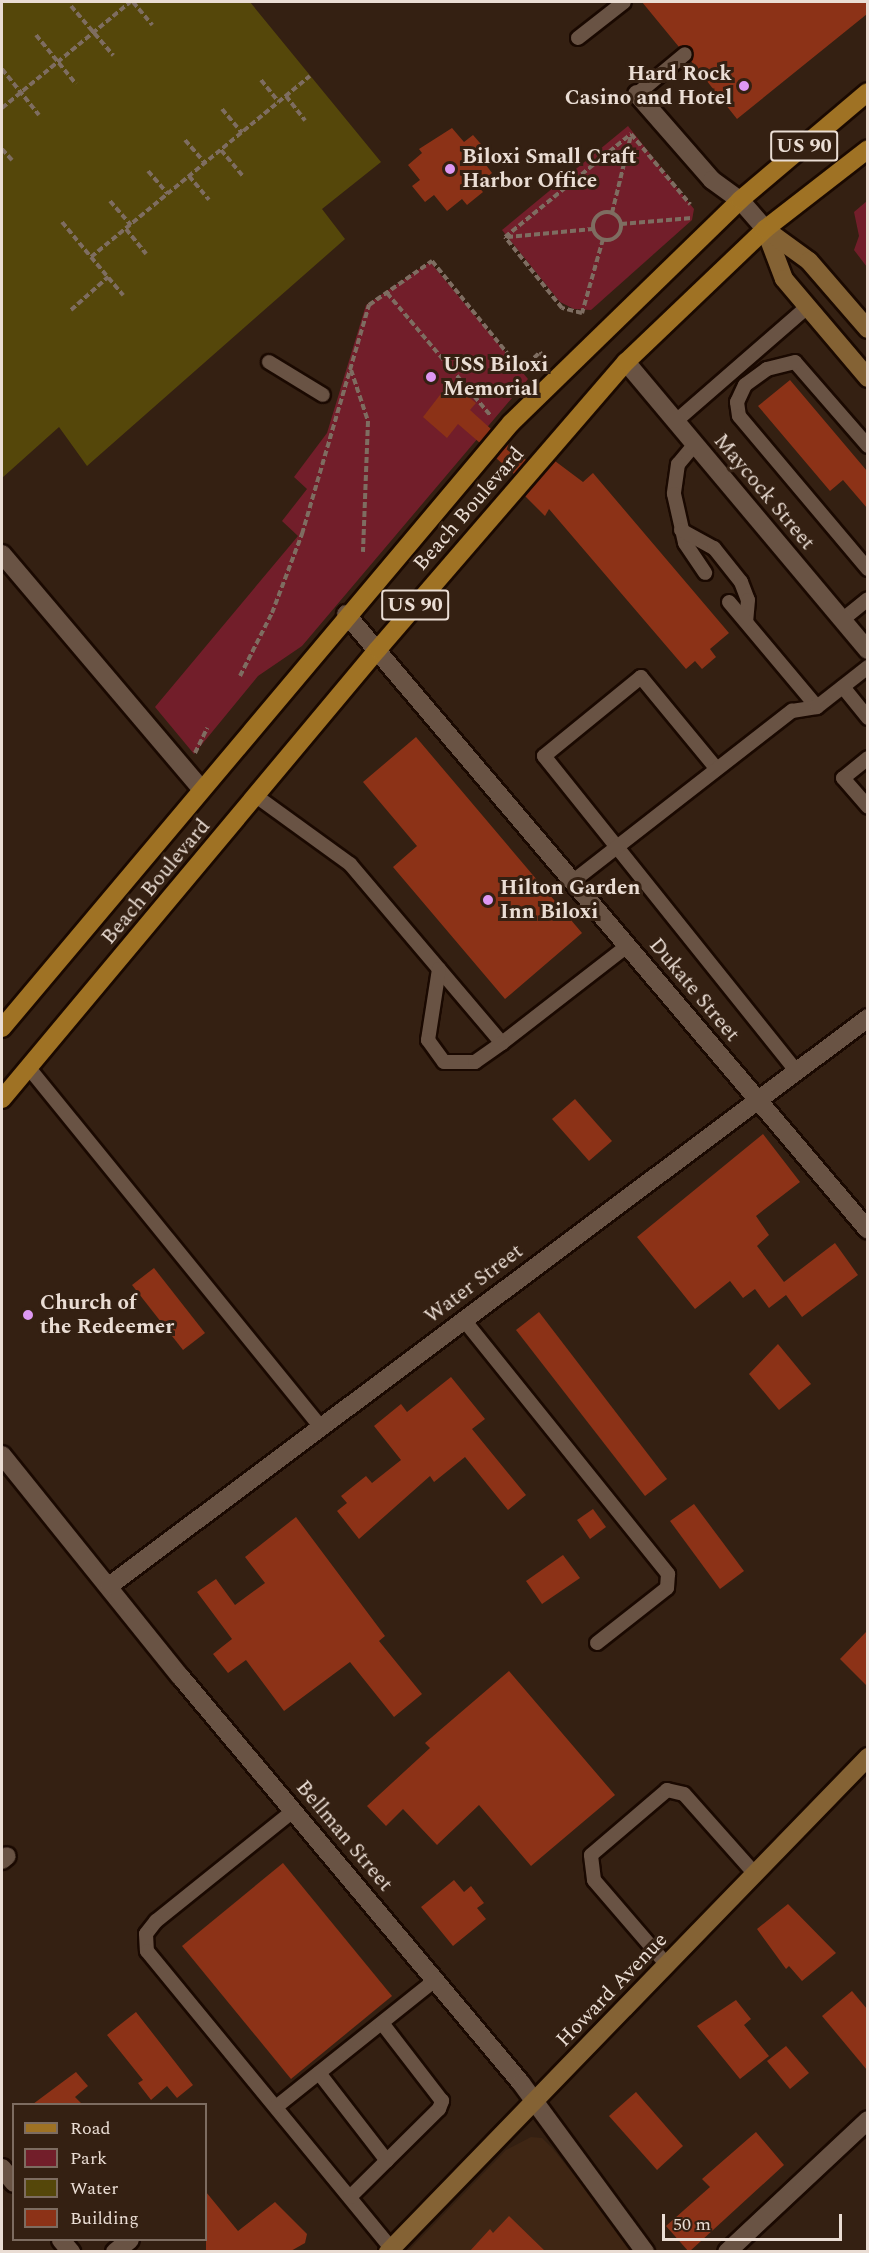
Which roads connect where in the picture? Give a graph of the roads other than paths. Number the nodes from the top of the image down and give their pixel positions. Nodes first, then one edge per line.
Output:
1 (624, 2) edge
2 (578, 38) dead end
3 (685, 54) dead end
4 (867, 92) edge
5 (637, 94) joint
6 (867, 149) edge
7 (740, 200) junction
8 (765, 229) junction
9 (807, 307) junction
10 (867, 328) edge
11 (269, 362) dead end
12 (626, 362) junction
13 (867, 378) edge
14 (721, 383) junction
15 (323, 395) dead end
16 (737, 402) junction
17 (676, 421) junction
18 (695, 444) junction
19 (867, 446) edge
20 (681, 530) junction
21 (2, 554) edge
22 (867, 568) edge
23 (705, 573) dead end
24 (867, 599) edge
25 (729, 602) dead end
26 (346, 614) junction
27 (842, 620) junction
28 (746, 621) junction
29 (378, 649) junction
30 (867, 650) edge
31 (867, 667) edge
32 (843, 687) junction
33 (817, 707) junction
34 (867, 718) edge
35 (867, 758) edge
36 (716, 768) junction
37 (201, 789) junction
38 (256, 796) junction
39 (867, 807) edge
40 (617, 843) junction
41 (572, 882) junction
42 (627, 946) junction
43 (439, 969) junction
44 (867, 1018) edge
45 (2, 1028) edge
46 (502, 1043) junction
47 (29, 1068) junction
48 (796, 1070) junction
49 (2, 1099) edge
50 (757, 1099) junction
51 (867, 1230) edge
52 (464, 1320) junction
53 (321, 1427) junction
54 (2, 1455) edge
55 (110, 1586) junction
56 (597, 1643) dead end
57 (867, 1757) edge
58 (293, 1811) junction
59 (755, 1874) junction
60 (667, 1965) junction
61 (435, 1980) junction
62 (382, 2023) junction
63 (319, 2073) junction
64 (536, 2102) junction
65 (276, 2107) junction
66 (867, 2120) edge
67 (387, 2161) junction
68 (2, 2168) edge
69 (12, 2180) edge
70 (350, 2197) junction
71 (129, 2241) edge
72 (389, 2250) edge
73 (115, 2252) edge
74 (645, 2252) edge
75 (727, 2252) edge

1 - 2 lane
3 - 5 lane
4 - 7 main road, Beach Boulevard / US 90
5 - 7 street
6 - 8 main road, Beach Boulevard / US 90
7 - 8 street
7 - 26 main road, Beach Boulevard / US 90
8 - 9 main road
8 - 10 main road
8 - 12 main road, Beach Boulevard / US 90
9 - 13 main road
9 - 14 lane
11 - 15 lane
12 - 17 street, Maycock Street
12 - 29 main road, Beach Boulevard / US 90
14 - 16 lane
14 - 17 lane
16 - 19 lane
16 - 22 lane
17 - 18 street, Maycock Street
18 - 20 lane
18 - 27 street, Maycock Street
20 - 23 lane
20 - 28 lane
21 - 37 street
24 - 27 lane
25 - 28 lane
26 - 29 street, Dukate Street
26 - 37 main road, Beach Boulevard / US 90
27 - 30 street, Maycock Street
28 - 33 lane
29 - 38 main road, Beach Boulevard / US 90
29 - 41 street, Dukate Street
31 - 32 lane
32 - 33 lane
32 - 34 lane
33 - 36 lane
35 - 39 lane
36 - 40 lane
36 - 40 lane
37 - 45 main road, Beach Boulevard / US 90
38 - 43 lane
38 - 47 main road, Beach Boulevard / US 90
40 - 41 lane
40 - 48 lane
41 - 42 street, Dukate Street
42 - 46 lane
42 - 50 street, Dukate Street
43 - 46 lane
43 - 46 lane
44 - 48 street, Water Street
47 - 49 main road, Beach Boulevard / US 90
47 - 53 lane
48 - 50 street, Water Street
50 - 51 street, Dukate Street
50 - 52 street, Water Street
52 - 53 street, Water Street
52 - 56 lane
53 - 55 street, Water Street
54 - 55 street, Bellman Street
55 - 58 street, Bellman Street
57 - 59 main road, Howard Avenue
58 - 61 street, Bellman Street
58 - 65 lane
59 - 60 main road, Howard Avenue
59 - 60 lane
60 - 64 main road, Howard Avenue
61 - 62 lane
61 - 64 street, Bellman Street
62 - 63 lane
62 - 67 lane
63 - 65 lane
63 - 67 lane
64 - 72 main road, Howard Avenue
64 - 74 street, Bellman Street
65 - 70 lane
66 - 75 street
67 - 70 lane
68 - 69 street
70 - 72 lane
71 - 73 street

